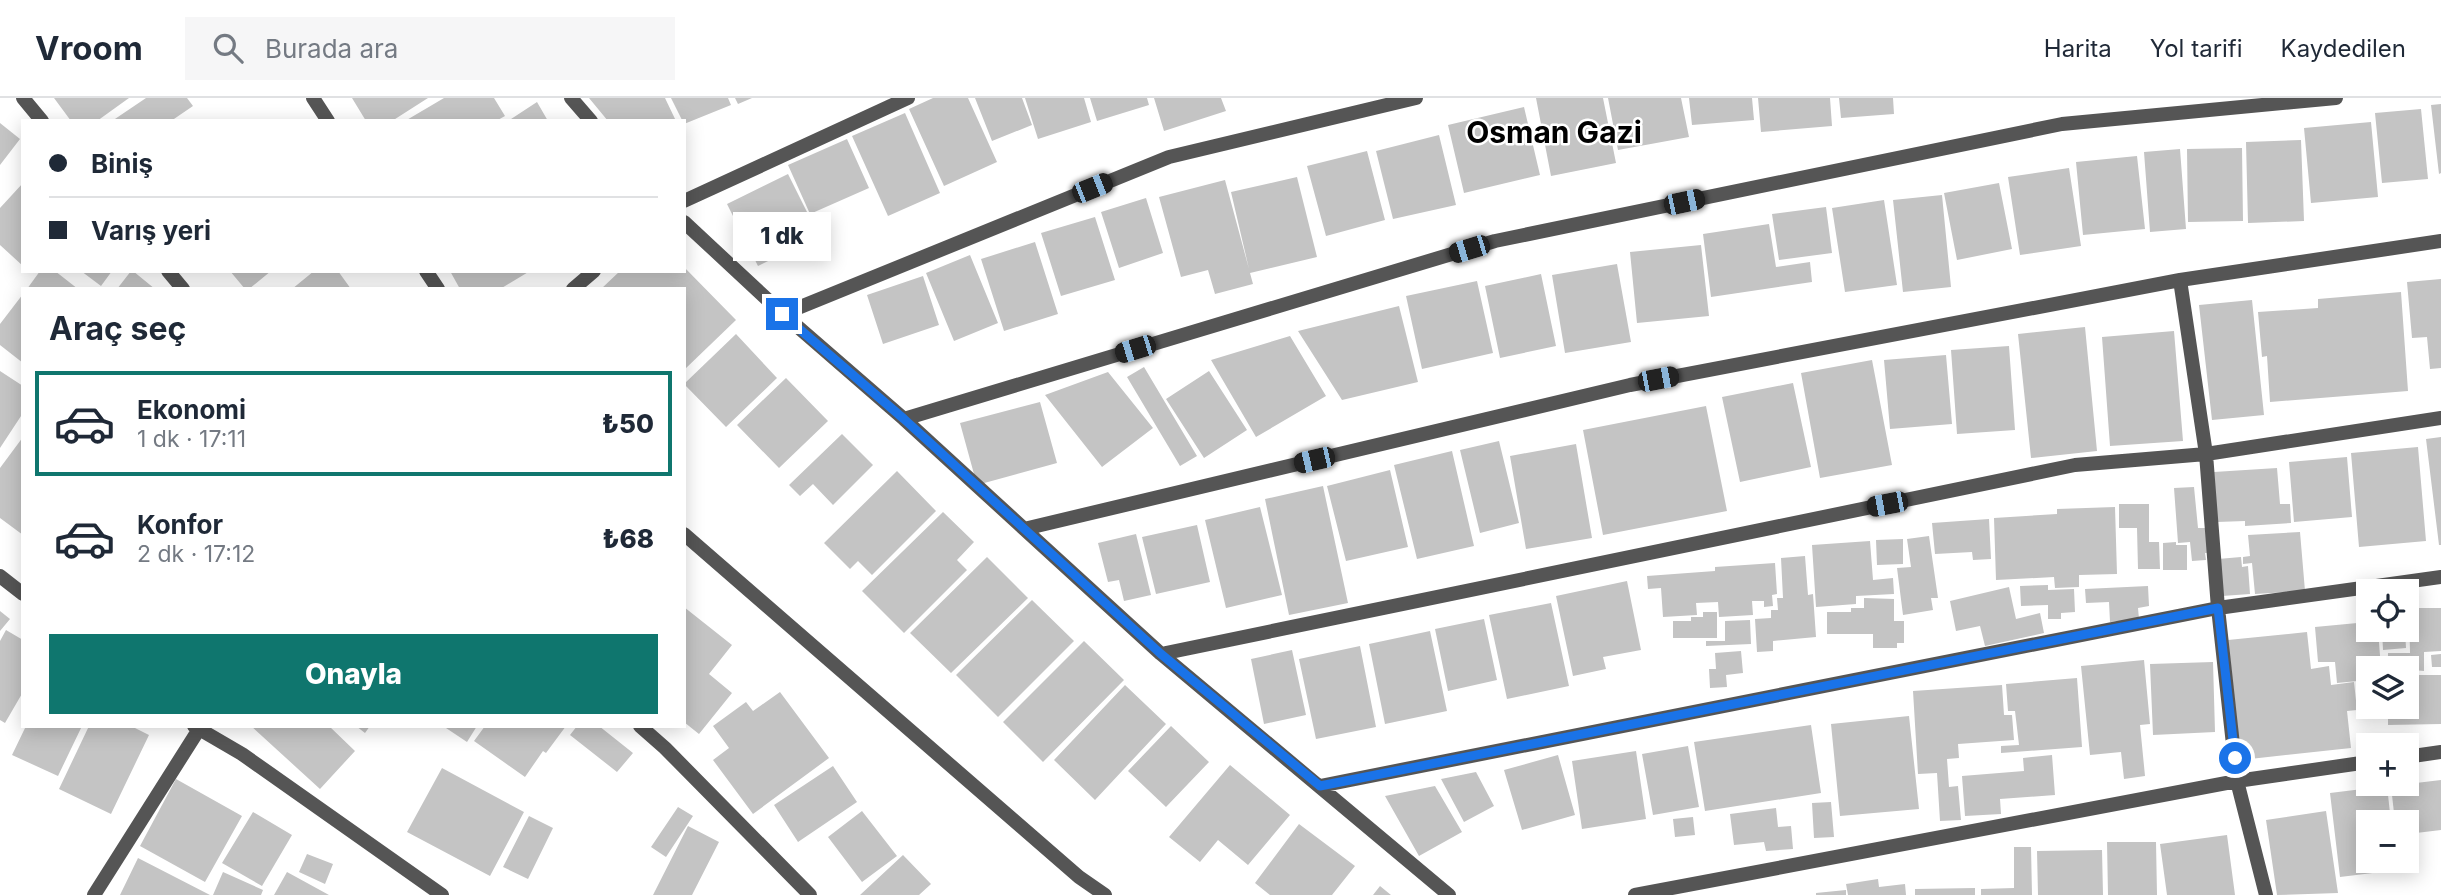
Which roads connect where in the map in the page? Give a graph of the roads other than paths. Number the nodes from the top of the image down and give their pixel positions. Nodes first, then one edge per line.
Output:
1 (23, 98) edge
2 (313, 98) edge
3 (571, 98) edge
4 (908, 98) edge
5 (1416, 98) edge
6 (2336, 98) edge
7 (40, 119) edge
8 (327, 119) edge
9 (589, 119) edge
10 (686, 200) edge
11 (686, 224) edge
12 (2441, 241) edge
13 (170, 273) edge
14 (592, 273) edge
15 (2180, 280) junction
16 (181, 287) edge
17 (575, 287) edge
18 (782, 314) junction
19 (2441, 418) edge
20 (904, 419) junction
21 (2206, 454) junction
22 (1024, 529) junction
23 (686, 536) edge
24 (0, 576) edge
25 (2441, 577) edge
26 (21, 592) edge
27 (2218, 608) junction
28 (1161, 654) junction
29 (197, 728) edge
30 (200, 728) edge
31 (642, 728) edge
32 (2441, 752) edge
33 (2419, 755) edge
34 (2356, 764) edge
35 (2237, 781) junction
36 (1320, 786) junction
37 (94, 895) edge
38 (442, 895) edge
39 (810, 895) edge
40 (1105, 895) edge
41 (1449, 895) edge
42 (1634, 895) edge
43 (2266, 895) edge

1 - 7 street
2 - 8 street
3 - 9 street
4 - 10 street
5 - 18 street
6 - 20 street
11 - 18 street
12 - 15 street
13 - 16 street
14 - 17 street
15 - 21 street
15 - 22 street
18 - 20 street
19 - 21 street
20 - 22 street
21 - 27 street
21 - 28 street
22 - 28 street
23 - 40 street
24 - 26 street
25 - 27 street
27 - 35 street
27 - 36 street
28 - 36 street
29 - 37 street
30 - 38 street
31 - 39 street
32 - 33 street
34 - 35 street
35 - 42 street
35 - 43 street
36 - 41 street

